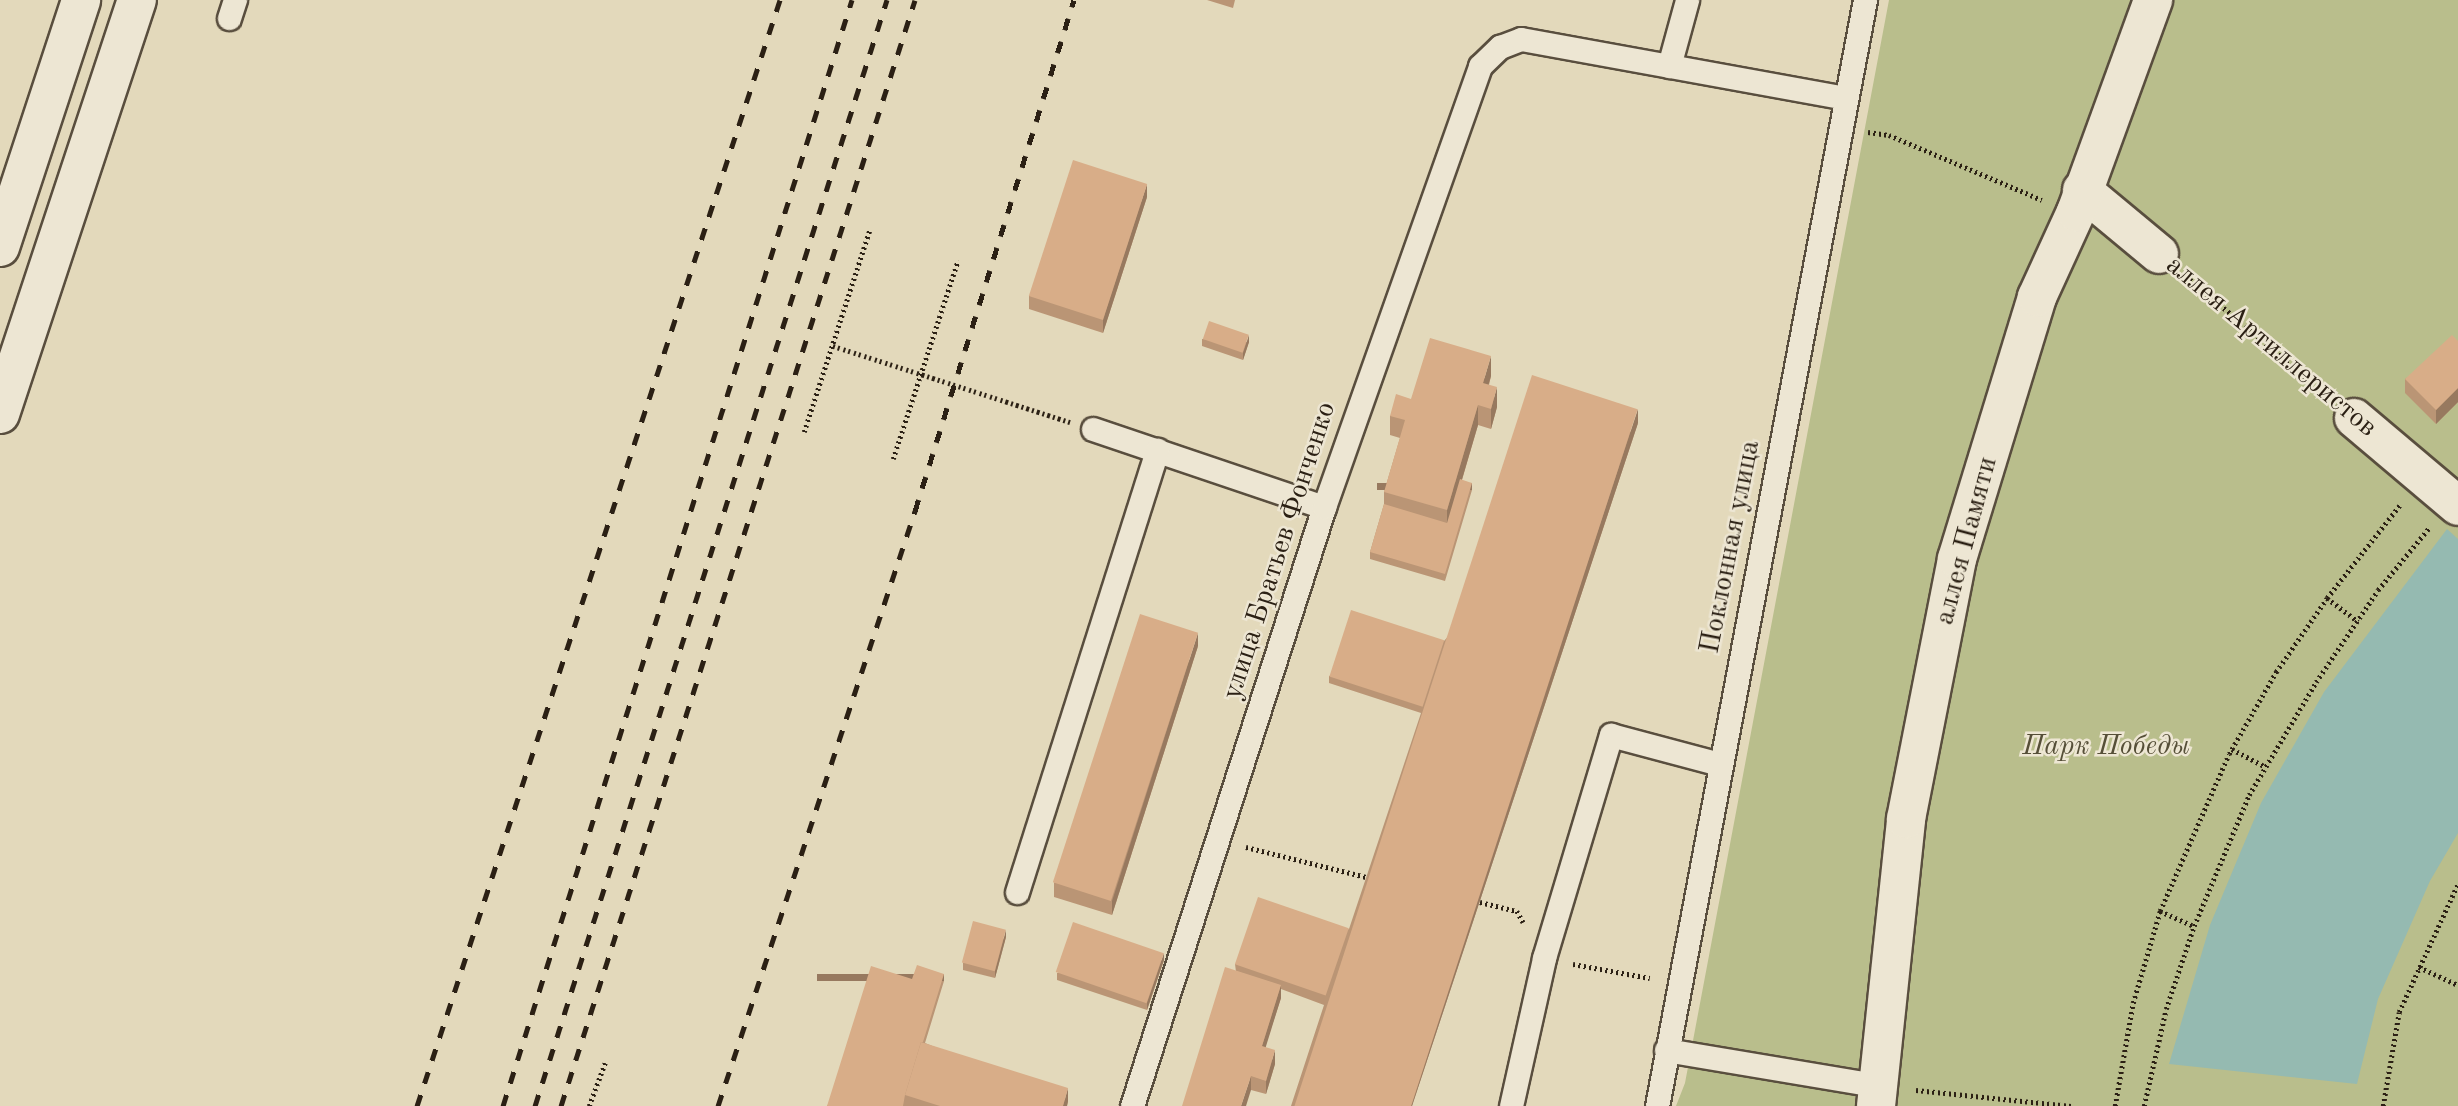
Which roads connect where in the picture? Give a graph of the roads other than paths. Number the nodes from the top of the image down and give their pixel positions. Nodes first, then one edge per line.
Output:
1 (81, 0) edge
2 (137, 0) edge
3 (1687, 0) edge
4 (1865, 0) edge
5 (2153, 0) edge
6 (1669, 66) junction
7 (1846, 97) junction
8 (2079, 201) junction
9 (0, 247) edge
10 (2160, 254) road end
11 (0, 414) edge
12 (2354, 418) road end
13 (1093, 429) dead end
14 (1157, 450) junction
15 (2445, 495) edge
16 (1324, 507) junction
17 (1720, 764) junction
18 (1017, 892) dead end
19 (1666, 1050) junction
20 (1876, 1096) edge
21 (1132, 1106) edge
22 (1511, 1106) edge
23 (1657, 1106) edge

1 - 9 street
2 - 11 street
3 - 6 lane
4 - 7 lane, Поклонная улица
5 - 8 street, аллея Памяти
6 - 7 lane
6 - 16 lane, улица Братьев Фонченко
7 - 17 lane, Поклонная улица
8 - 10 street, аллея Артиллеристов
8 - 20 street, аллея Памяти
12 - 15 street, аллея Артиллеристов
13 - 14 lane
14 - 16 lane
14 - 18 lane
16 - 21 lane, улица Братьев Фонченко
17 - 19 lane, Поклонная улица
17 - 22 lane
19 - 20 lane
19 - 23 lane, Поклонная улица

